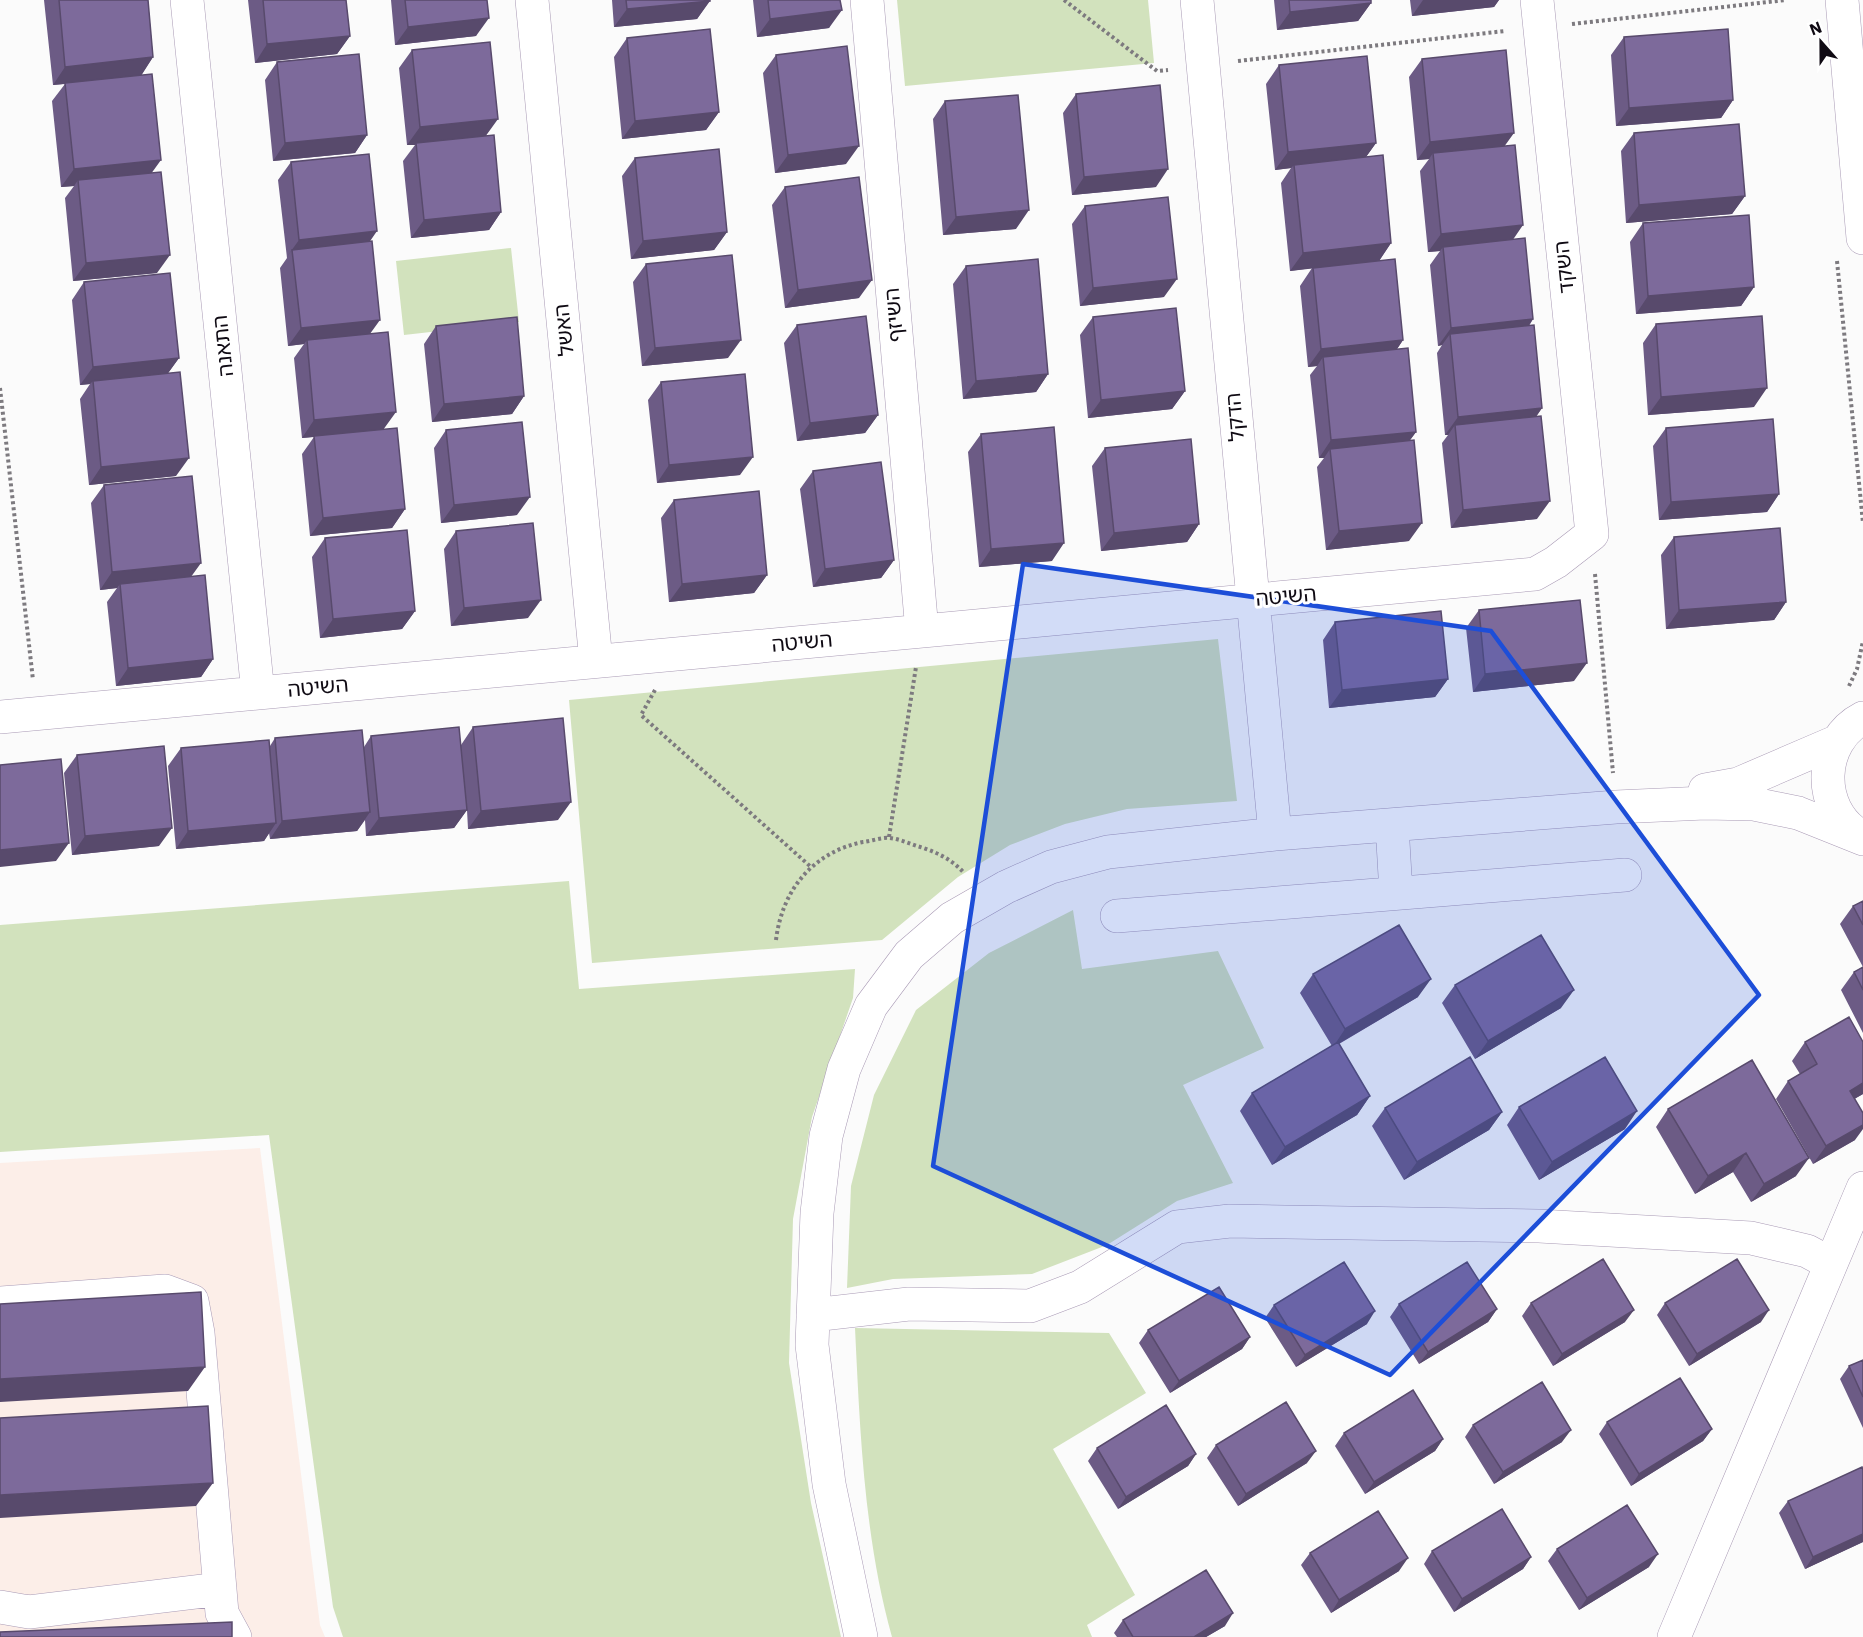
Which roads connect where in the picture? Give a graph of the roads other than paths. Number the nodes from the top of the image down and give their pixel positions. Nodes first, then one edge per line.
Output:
1 (187, 0) edge
2 (532, 0) edge
3 (867, 0) edge
4 (1197, 0) edge
5 (1842, 0) edge
6 (1538, 14) edge
7 (1863, 237) edge
8 (1592, 534) joint
9 (1251, 600) junction
10 (922, 631) junction
11 (596, 661) junction
12 (258, 693) junction
13 (0, 717) edge
14 (1856, 723) edge
15 (1616, 807) junction
16 (1392, 825) junction
17 (1275, 834) junction
18 (1863, 838) edge
19 (1625, 875) dead end
20 (1396, 893) junction
21 (1117, 916) dead end
22 (1863, 1188) edge
23 (1831, 1264) junction
24 (0, 1303) edge
25 (813, 1315) junction
26 (220, 1589) junction
27 (0, 1607) edge
28 (235, 1637) edge
29 (861, 1637) edge
30 (1674, 1637) edge

1 - 12 street, התאנה
2 - 11 street, האשל
3 - 10 street, השיזף
4 - 9 street, הדקל
5 - 7 street
6 - 8 street, השקד
8 - 9 street, השיטה
9 - 10 street, השיטה
9 - 17 street, הדקל
10 - 11 street, השיטה
11 - 12 street, השיטה
12 - 13 street, השיטה
14 - 15 street
14 - 18 street
15 - 16 street
15 - 18 street
16 - 17 street
16 - 20 street
17 - 25 street
19 - 20 street
20 - 21 street
22 - 23 street
23 - 25 street
23 - 30 street
24 - 26 street
25 - 29 street
26 - 27 street
26 - 28 street

